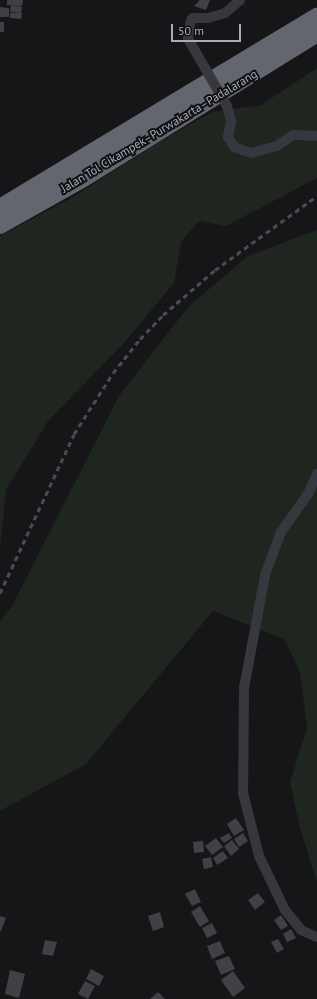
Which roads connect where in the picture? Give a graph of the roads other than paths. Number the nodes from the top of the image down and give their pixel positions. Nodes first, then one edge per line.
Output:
1 (240, 0) edge
2 (317, 17) edge
3 (317, 33) edge
4 (317, 136) edge
5 (0, 208) edge
6 (0, 225) edge
7 (317, 474) edge
8 (317, 936) edge

1 - 4 street, bridge
2 - 5 highway, Jalan Tol Cikampek–Purwakarta–Padalarang
3 - 6 highway, Jalan Tol Cikampek–Purwakarta–Padalarang
7 - 8 street

